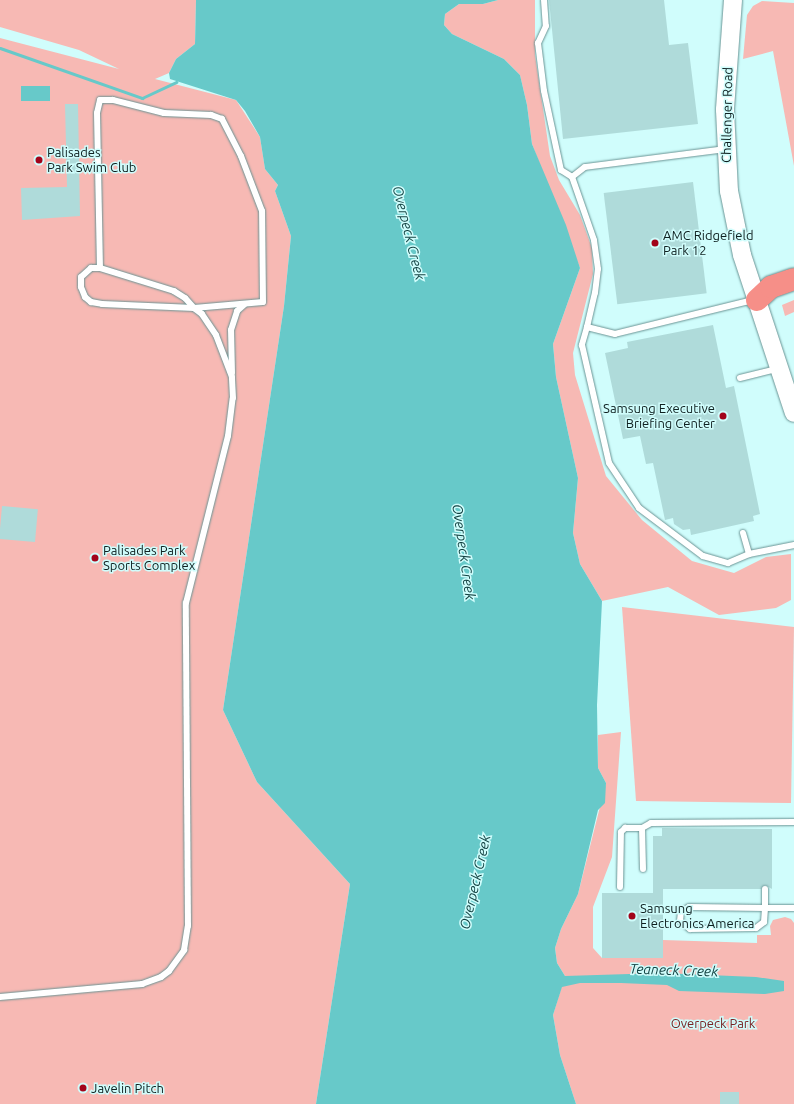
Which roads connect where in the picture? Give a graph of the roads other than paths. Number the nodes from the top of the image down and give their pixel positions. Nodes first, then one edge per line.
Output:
1 (544, 0) edge
2 (733, 0) edge
3 (725, 149) junction
4 (572, 177) junction
5 (100, 268) junction
6 (794, 279) edge
7 (794, 294) edge
8 (757, 300) junction
9 (244, 305) junction
10 (194, 308) junction
11 (587, 327) junction
12 (781, 368) junction
13 (232, 377) junction
14 (740, 378) dead end
15 (794, 413) edge
16 (743, 533) dead end
17 (794, 545) edge
18 (750, 554) junction
19 (794, 822) edge
20 (642, 828) junction
21 (643, 869) dead end
22 (620, 887) dead end
23 (765, 889) dead end
24 (765, 908) junction
25 (794, 908) edge
26 (0, 997) edge

1 - 4 lane
2 - 3 main road, Challenger Road
3 - 4 lane
3 - 8 main road, Challenger Road
4 - 11 lane
5 - 9 lane
5 - 10 lane
5 - 10 lane
6 - 8 highway
7 - 8 highway
8 - 11 lane
8 - 12 main road, Challenger Road
9 - 10 lane
9 - 13 lane
10 - 13 lane
11 - 18 lane
12 - 14 lane
12 - 15 main road, Challenger Road
13 - 26 lane
16 - 18 lane
17 - 18 lane
19 - 20 lane
20 - 21 lane
20 - 22 lane
23 - 24 lane
24 - 24 lane
24 - 25 lane

